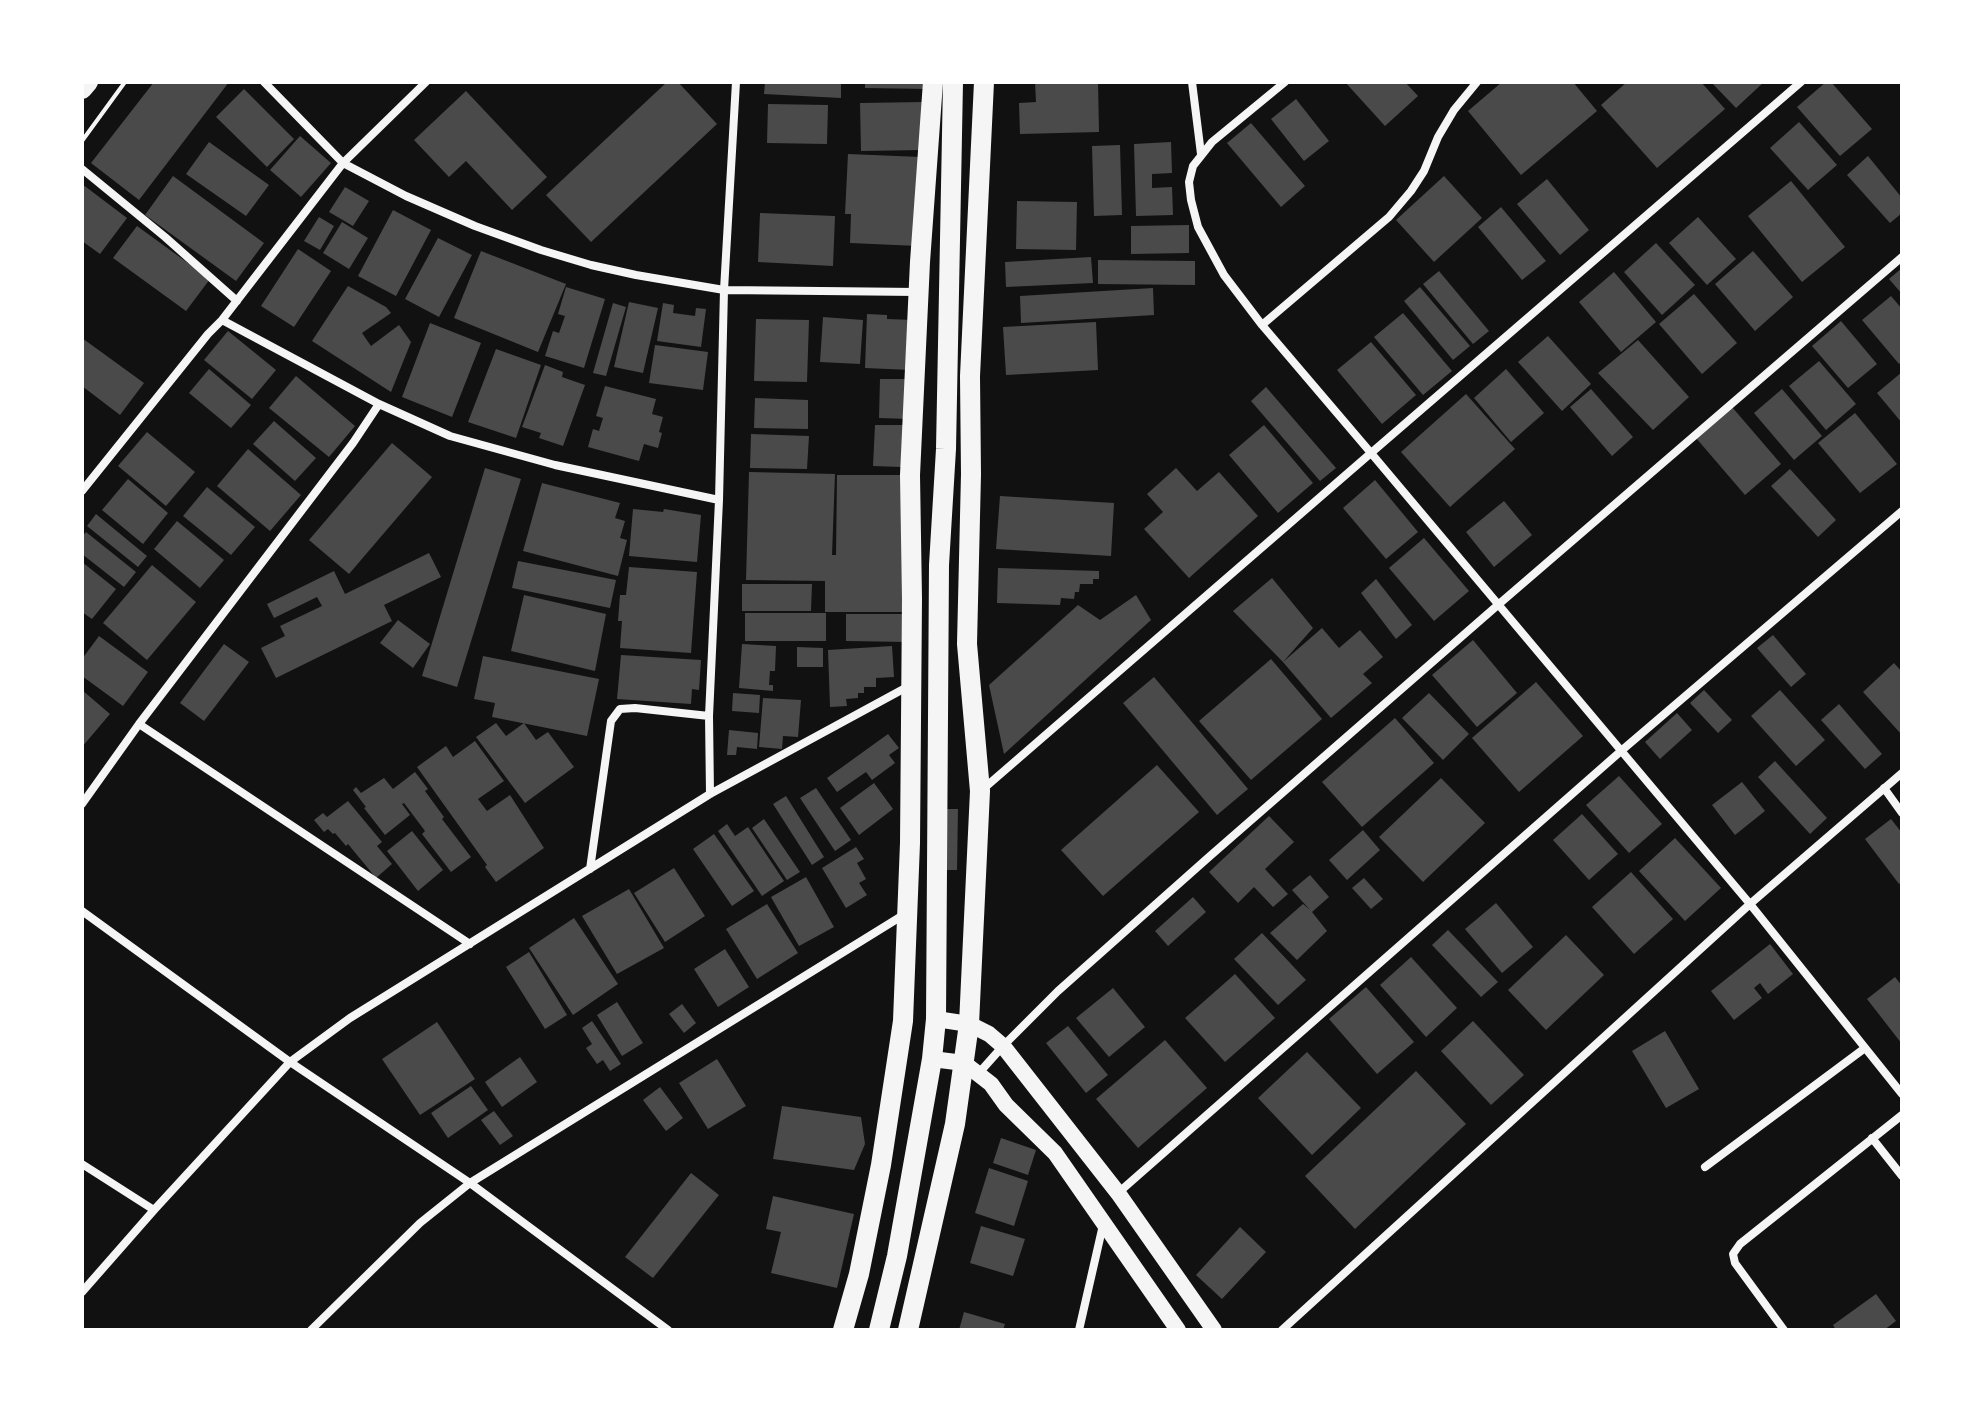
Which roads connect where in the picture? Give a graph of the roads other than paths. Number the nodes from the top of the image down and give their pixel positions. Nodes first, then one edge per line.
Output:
1 (88, 82) edge
2 (264, 82) edge
3 (426, 82) edge
4 (736, 82) edge
5 (933, 82) edge
6 (953, 82) edge
7 (984, 82) edge
8 (1192, 82) edge
9 (1285, 82) edge
10 (1477, 82) edge
11 (1801, 82) edge
12 (82, 89) edge
13 (1201, 154) junction
14 (343, 163) junction
15 (82, 169) edge
16 (1902, 257) edge
17 (724, 290) junction
18 (918, 292) junction
19 (237, 301) junction
20 (222, 320) junction
21 (1262, 325) junction
22 (379, 404) junction
23 (1371, 453) junction
24 (82, 491) edge
25 (719, 500) junction
26 (1902, 511) edge
27 (1499, 604) junction
28 (910, 685) junction
29 (709, 716) junction
30 (139, 724) junction
31 (1621, 751) junction
32 (1902, 773) edge
33 (1884, 788) junction
34 (980, 791) junction
35 (710, 794) junction
36 (82, 804) edge
37 (1902, 813) edge
38 (590, 869) junction
39 (1750, 904) junction
40 (82, 911) edge
41 (906, 914) junction
42 (470, 944) junction
43 (936, 1019) junction
44 (969, 1024) junction
45 (1003, 1046) junction
46 (1865, 1048) junction
47 (932, 1059) junction
48 (290, 1062) junction
49 (971, 1069) junction
50 (1902, 1094) edge
51 (1902, 1115) edge
52 (1872, 1138) junction
53 (82, 1164) edge
54 (1705, 1167) dead end
55 (1902, 1176) edge
56 (470, 1183) junction
57 (1118, 1193) junction
58 (154, 1210) junction
59 (1104, 1222) junction
60 (82, 1292) edge
61 (654, 1326) edge
62 (315, 1329) edge
63 (668, 1330) edge
64 (843, 1330) edge
65 (879, 1330) edge
66 (908, 1330) edge
67 (1079, 1330) edge
68 (1178, 1330) edge
69 (1214, 1330) edge
70 (1282, 1330) edge
71 (1784, 1330) edge

1 - 12 main road
2 - 14 street
3 - 14 street
4 - 17 street
5 - 18 main road
6 - 43 main road
7 - 34 main road
8 - 13 street
9 - 13 street
10 - 21 street
11 - 23 street
13 - 21 street
14 - 17 street
14 - 19 street
15 - 19 street
16 - 27 street
17 - 18 street
17 - 25 street
18 - 28 main road
19 - 20 street
20 - 22 street
20 - 24 street
21 - 23 street
22 - 25 street
22 - 30 street
23 - 27 street
23 - 34 street
25 - 29 street
26 - 31 street
27 - 31 street
27 - 45 street
28 - 35 street
28 - 41 main road
29 - 35 street
29 - 38 street
30 - 36 street
30 - 42 street
31 - 39 street
31 - 57 street
32 - 33 street
33 - 37 street
33 - 39 street
34 - 44 main road
35 - 38 street
38 - 42 street
39 - 46 street
39 - 70 street
40 - 48 street
41 - 56 street
41 - 64 main road
42 - 48 street
43 - 44 main road
43 - 47 main road
44 - 45 main road
44 - 49 main road
45 - 49 street
45 - 57 main road
46 - 50 street
46 - 54 street
47 - 49 main road
47 - 65 main road
48 - 56 street
48 - 58 street
49 - 59 main road
49 - 66 main road
51 - 52 street
52 - 55 street
52 - 71 street
53 - 58 street
56 - 61 street
56 - 62 street
57 - 69 main road
58 - 60 street
59 - 67 street
59 - 68 main road
61 - 63 street

